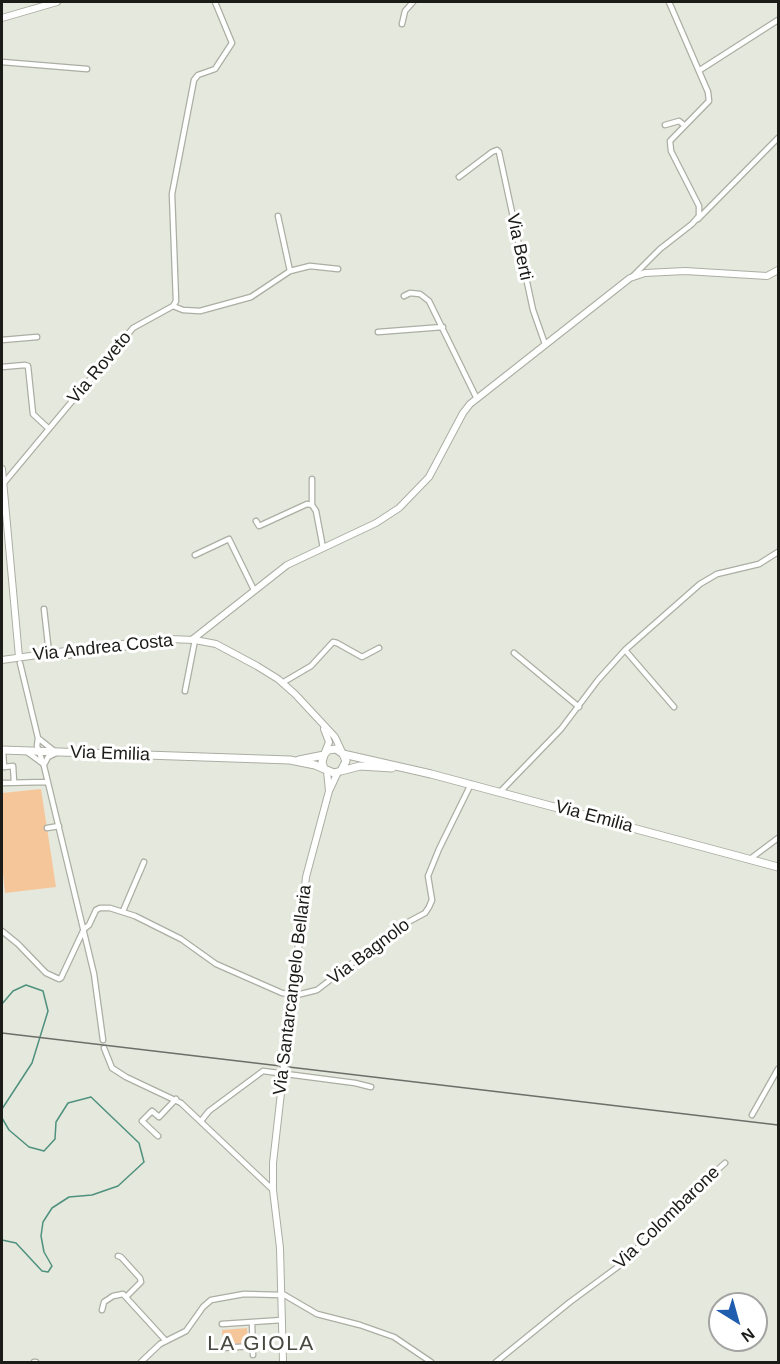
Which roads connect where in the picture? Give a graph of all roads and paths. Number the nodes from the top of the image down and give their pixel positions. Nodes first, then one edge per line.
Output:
1 (57, 2) edge
2 (214, 2) edge
3 (413, 2) edge
4 (669, 2) edge
5 (2, 18) edge
6 (778, 20) edge
7 (402, 24) dead end
8 (2, 62) edge
9 (87, 69) dead end
10 (700, 70) junction
11 (665, 124) dead end
12 (684, 125) junction
13 (778, 138) edge
14 (459, 177) dead end
15 (278, 216) dead end
16 (692, 224) junction
17 (338, 269) dead end
18 (778, 270) edge
19 (290, 272) junction
20 (630, 278) junction
21 (404, 296) dead end
22 (173, 306) junction
23 (443, 327) junction
24 (378, 332) dead end
25 (37, 336) dead end
26 (2, 340) edge
27 (545, 344) junction
28 (2, 367) edge
29 (477, 399) junction
30 (49, 429) junction
31 (2, 469) edge
32 (312, 479) dead end
33 (3, 484) edge
34 (312, 506) junction
35 (256, 521) dead end
36 (323, 548) junction
37 (778, 552) edge
38 (195, 555) dead end
39 (254, 590) junction
40 (44, 609) dead end
41 (194, 640) junction
42 (380, 648) dead end
43 (625, 650) junction
44 (52, 652) junction
45 (514, 653) dead end
46 (2, 660) edge
47 (20, 660) junction
48 (282, 683) junction
49 (185, 691) dead end
50 (579, 707) junction
51 (674, 707) dead end
52 (321, 723) junction
53 (38, 740) junction
54 (2, 750) edge
55 (25, 751) junction
56 (40, 751) junction
57 (58, 752) junction
58 (325, 753) junction
59 (343, 753) junction
60 (290, 760) junction
61 (44, 764) junction
62 (409, 769) junction
63 (325, 770) junction
64 (340, 771) junction
65 (14, 782) junction
66 (45, 782) junction
67 (2, 783) edge
68 (471, 784) junction
69 (329, 791) junction
70 (500, 792) junction
71 (59, 826) junction
72 (47, 828) dead end
73 (778, 838) edge
74 (750, 860) junction
75 (144, 862) dead end
76 (778, 867) edge
77 (123, 911) junction
78 (84, 929) junction
79 (2, 931) edge
80 (103, 1040) dead end
81 (104, 1048) dead end
82 (778, 1069) edge
83 (371, 1087) dead end
84 (176, 1099) junction
85 (752, 1115) dead end
86 (201, 1121) junction
87 (159, 1136) dead end
88 (725, 1163) dead end
89 (273, 1190) junction
90 (118, 1256) dead end
91 (281, 1294) junction
92 (126, 1297) junction
93 (102, 1310) dead end
94 (282, 1320) junction
95 (252, 1322) junction
96 (222, 1324) dead end
97 (166, 1341) junction
98 (253, 1346) junction
99 (223, 1348) dead end
100 (253, 1355) dead end
101 (141, 1362) edge
102 (283, 1362) edge
103 (431, 1362) edge
104 (496, 1362) edge

1 - 5 street
2 - 22 street
3 - 7 street
4 - 10 street
6 - 10 street
8 - 9 street
10 - 12 street
11 - 12 street
12 - 16 street
13 - 16 street
14 - 27 street, Via Berti
15 - 19 street
16 - 20 street
17 - 19 street
18 - 20 street
19 - 22 street
20 - 27 street
21 - 23 street
22 - 30 street, Via Roveto
23 - 24 street
23 - 29 street
25 - 26 street
27 - 29 street
28 - 30 street
29 - 36 street
30 - 33 street, Via Roveto
31 - 33 street
32 - 34 street
33 - 47 street
34 - 35 street
34 - 36 street
36 - 39 street
37 - 43 street
38 - 39 street
39 - 41 street
40 - 44 street
41 - 44 street, Via Andrea Costa
41 - 48 street, Via Andrea Costa
41 - 49 street
42 - 48 street
43 - 50 street
43 - 51 street
44 - 47 street, Via Andrea Costa
45 - 50 street
46 - 47 street, Via Andrea Costa
47 - 53 street
48 - 52 street, Via Andrea Costa
50 - 70 street
52 - 58 street
52 - 59 street, Via Andrea Costa
53 - 55 street
53 - 56 street
53 - 57 street
54 - 55 main road, Via Emilia
54 - 65 street
55 - 56 main road, Via Emilia
55 - 61 street
56 - 57 main road, Via Emilia
56 - 61 street
57 - 60 main road, Via Emilia
57 - 61 street
58 - 59 main road, Via Emilia
58 - 60 main road, Via Emilia
58 - 63 main road
59 - 62 main road, Via Emilia
59 - 64 main road
60 - 63 main road, Via Emilia
61 - 66 street
62 - 64 main road, Via Emilia
62 - 68 main road, Via Emilia
63 - 64 main road, Via Emilia
63 - 69 street, Via Santarcangelo Bellaria
64 - 69 street, Via Santarcangelo Bellaria
65 - 66 street
65 - 67 street
66 - 71 street
68 - 70 main road, Via Emilia
68 - 77 street, Via Bagnolo
69 - 89 street, Via Santarcangelo Bellaria, bridge
70 - 74 main road, Via Emilia
71 - 72 street
71 - 78 street
73 - 74 street
74 - 76 main road, Via Emilia
75 - 77 street
77 - 78 street
78 - 79 street
78 - 80 street
81 - 84 street
82 - 85 street
83 - 86 street
84 - 86 street
84 - 87 street
86 - 89 street
88 - 104 street, Via Colombarone
89 - 91 street, Via Santarcangelo Bellaria
90 - 92 street
91 - 94 street, Via Santarcangelo Bellaria
91 - 97 street
91 - 103 street
92 - 93 street
92 - 97 street
94 - 95 street
94 - 102 street, Via Santarcangelo Bellaria
95 - 96 street
95 - 98 street
97 - 101 street
98 - 99 street
98 - 100 street

